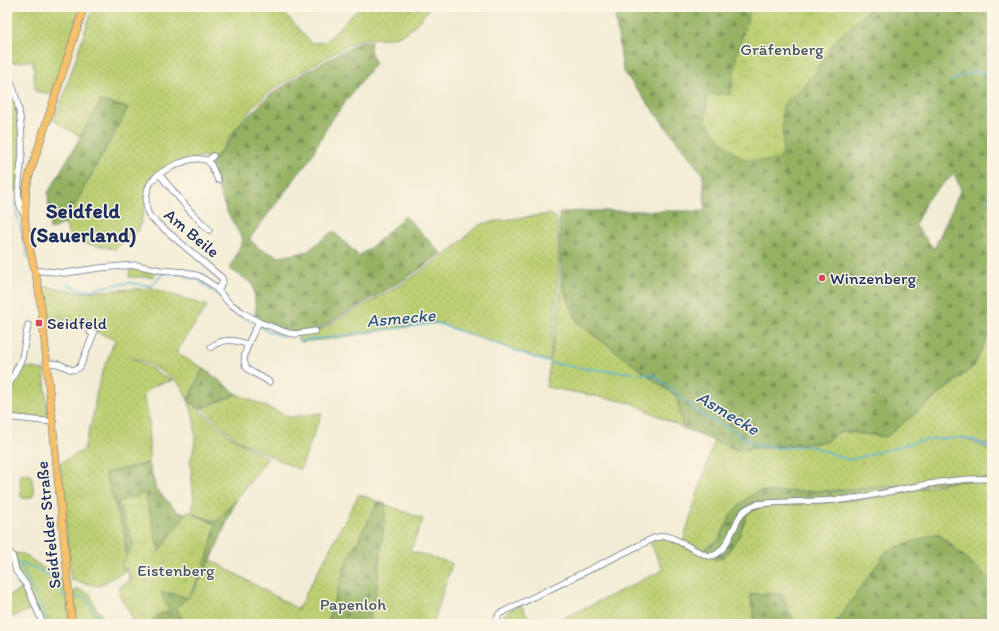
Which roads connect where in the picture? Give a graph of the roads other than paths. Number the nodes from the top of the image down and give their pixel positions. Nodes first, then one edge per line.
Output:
1 (84, 7) edge
2 (7, 73) edge
3 (213, 156) dead end
4 (208, 160) junction
5 (159, 174) junction
6 (218, 180) dead end
7 (25, 216) junction
8 (209, 230) dead end
9 (35, 271) junction
10 (218, 291) junction
11 (259, 322) junction
12 (28, 325) dead end
13 (315, 331) dead end
14 (90, 332) dead end
15 (248, 345) junction
16 (211, 347) dead end
17 (47, 364) junction
18 (268, 382) dead end
19 (7, 388) edge
20 (7, 417) edge
21 (53, 422) junction
22 (992, 479) edge
23 (7, 548) edge
24 (43, 624) edge
25 (72, 624) edge
26 (495, 624) edge

1 - 7 main road, Seidfelder Straße
2 - 7 street, Seidfelder Straße
3 - 4 street
4 - 5 street
4 - 6 street
5 - 8 street, Am Beile
5 - 10 street, Am Beile
7 - 9 main road, Seidfelder Straße
9 - 10 street
9 - 17 main road, Seidfelder Straße
10 - 11 street
11 - 13 street
11 - 15 street
12 - 19 street
14 - 17 street
15 - 16 street
15 - 18 street
17 - 21 main road, Seidfelder Straße
20 - 21 street
21 - 25 main road, Seidfelder Straße
22 - 26 street
23 - 24 street

